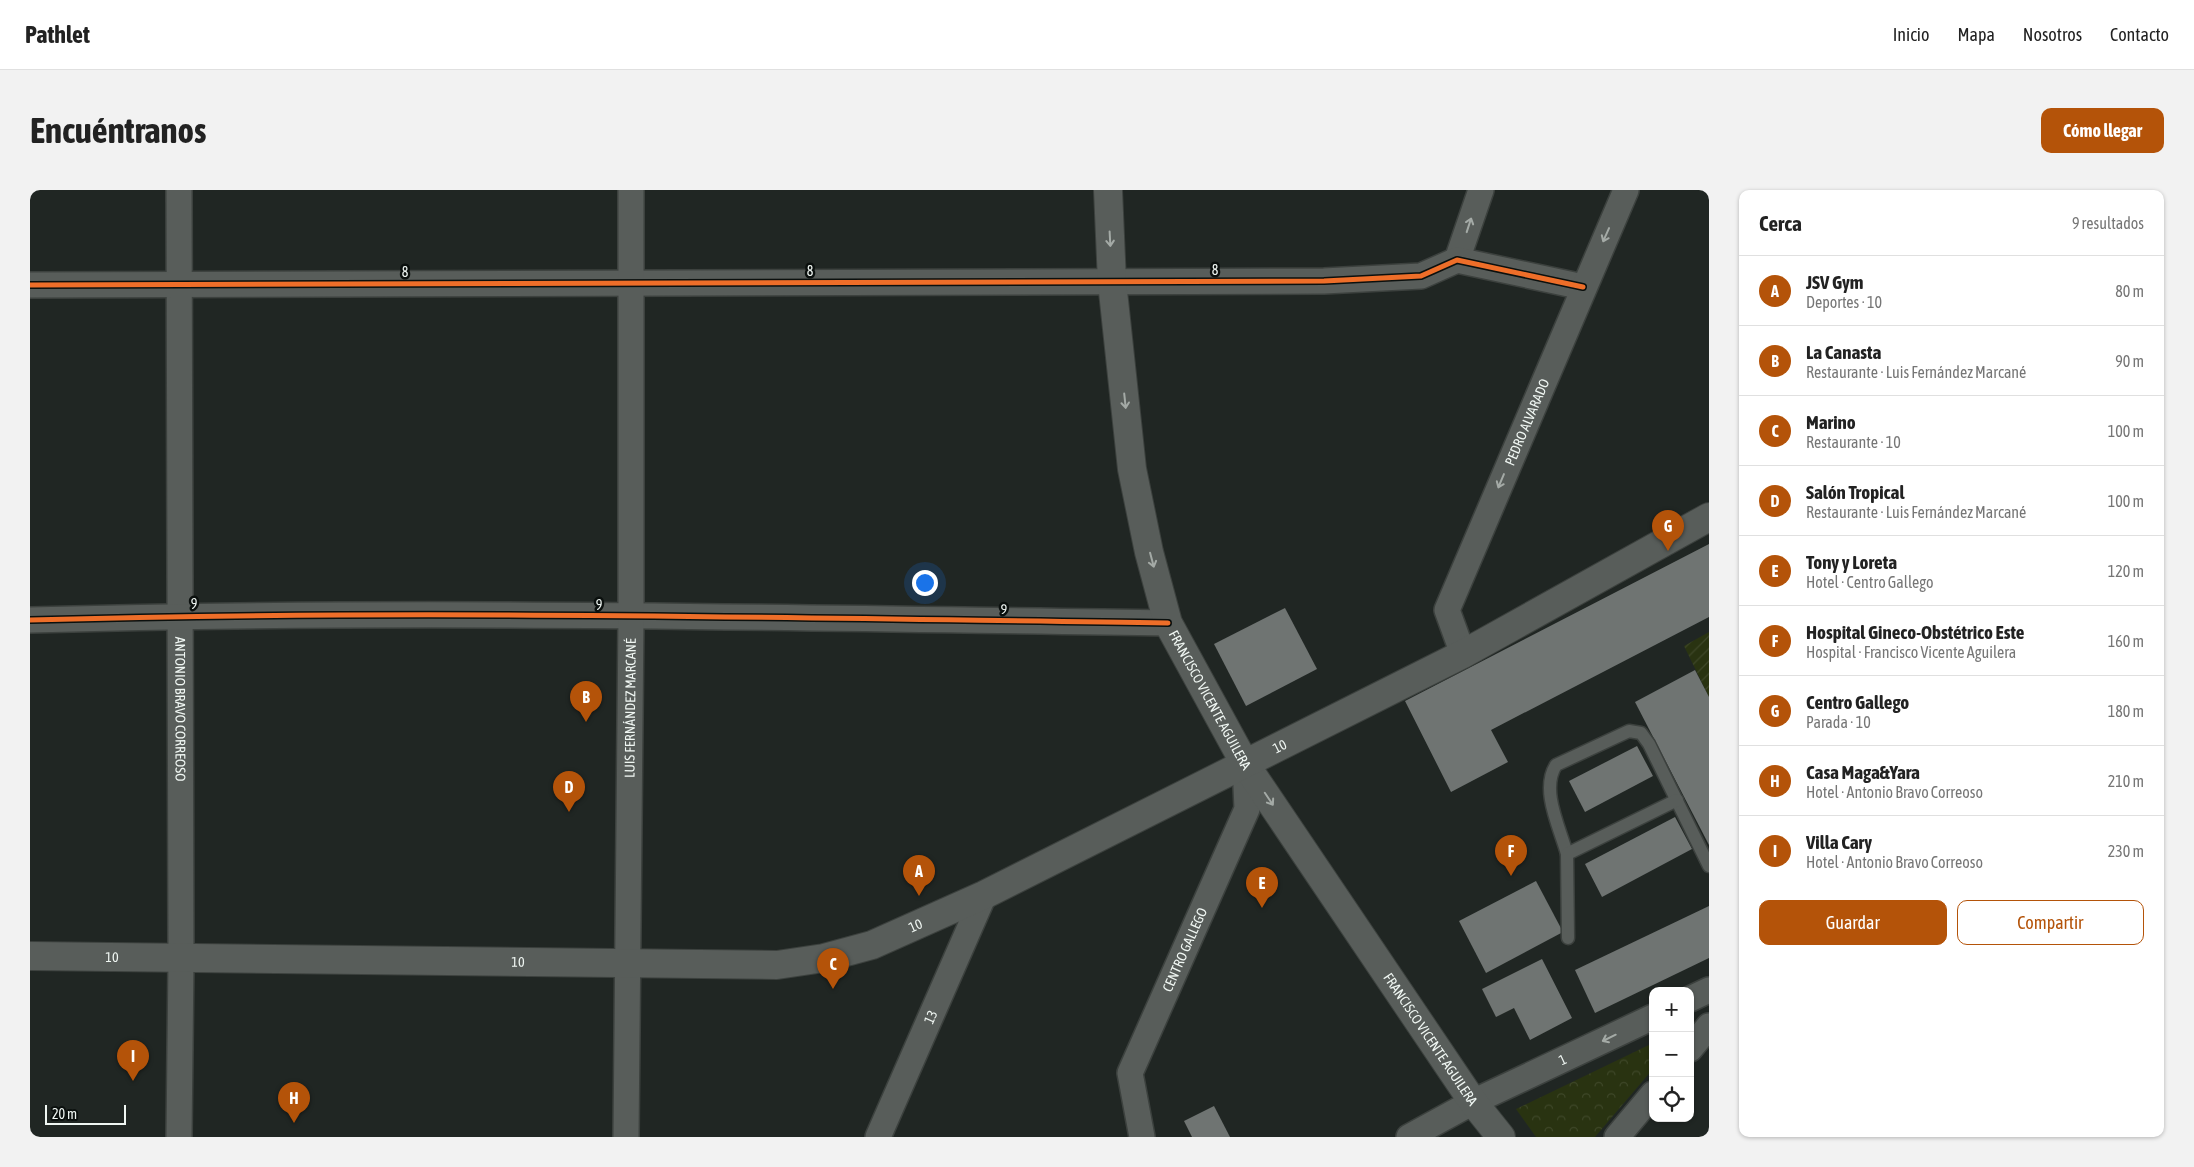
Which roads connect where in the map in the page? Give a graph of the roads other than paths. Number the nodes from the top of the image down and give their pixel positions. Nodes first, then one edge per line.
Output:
1 (179, 190) edge
2 (631, 190) edge
3 (1108, 190) edge
4 (1480, 190) edge
5 (1626, 190) edge
6 (1457, 260) junction
7 (632, 282) junction
8 (1112, 282) junction
9 (180, 284) junction
10 (30, 285) edge
11 (1583, 287) junction
12 (1709, 517) edge
13 (179, 616) junction
14 (631, 616) junction
15 (30, 620) edge
16 (1168, 623) junction
17 (1463, 654) junction
18 (1245, 764) junction
19 (1677, 800) junction
20 (1567, 854) junction
21 (1709, 866) edge
22 (984, 896) junction
23 (1568, 938) dead end
24 (30, 956) edge
25 (182, 960) junction
26 (626, 963) junction
27 (1709, 990) edge
28 (1694, 997) edge
29 (1649, 1019) edge
30 (1709, 1026) edge
31 (1694, 1043) edge
32 (1649, 1099) edge
33 (1473, 1102) junction
34 (179, 1137) edge
35 (626, 1137) edge
36 (878, 1137) edge
37 (1142, 1137) edge
38 (1409, 1137) edge
39 (1501, 1137) edge
40 (1617, 1137) edge

1 - 9 street, ANTONIO BRAVO CORREOSO
2 - 7 street, LUIS FERNÁNDEZ MARCANÉ
3 -> 8 main road, FRANCISCO VICENTE AGUILERA
6 -> 4 street
5 -> 11 street, PEDRO ALVARADO
6 - 8 street, 8
6 - 11 street
7 - 8 street, 8
7 - 9 street, 8
7 - 14 street, LUIS FERNÁNDEZ MARCANÉ
8 -> 16 main road, FRANCISCO VICENTE AGUILERA
9 - 10 street, 8
9 - 13 street, ANTONIO BRAVO CORREOSO
11 -> 17 street, PEDRO ALVARADO
12 - 17 main road, 10
13 - 14 street, 9
13 - 15 street, 9
13 - 25 street, ANTONIO BRAVO CORREOSO
14 - 16 street, 9
14 - 26 street, LUIS FERNÁNDEZ MARCANÉ
16 - 18 main road, FRANCISCO VICENTE AGUILERA
17 - 18 main road, 10
18 - 22 main road, 10
18 -> 33 main road, FRANCISCO VICENTE AGUILERA
18 - 37 street, CENTRO GALLEGO
19 - 20 lane
19 - 20 lane
19 - 21 lane
20 - 23 lane
22 - 26 main road, 10
22 - 36 street, 13
24 - 25 main road, 10
25 - 26 main road, 10
25 - 34 street, ANTONIO BRAVO CORREOSO
26 - 35 street, LUIS FERNÁNDEZ MARCANÉ
27 - 28 street
29 -> 33 street, 1
30 - 31 street
32 - 40 street
33 - 38 street, 1
33 - 39 main road, FRANCISCO VICENTE AGUILERA

